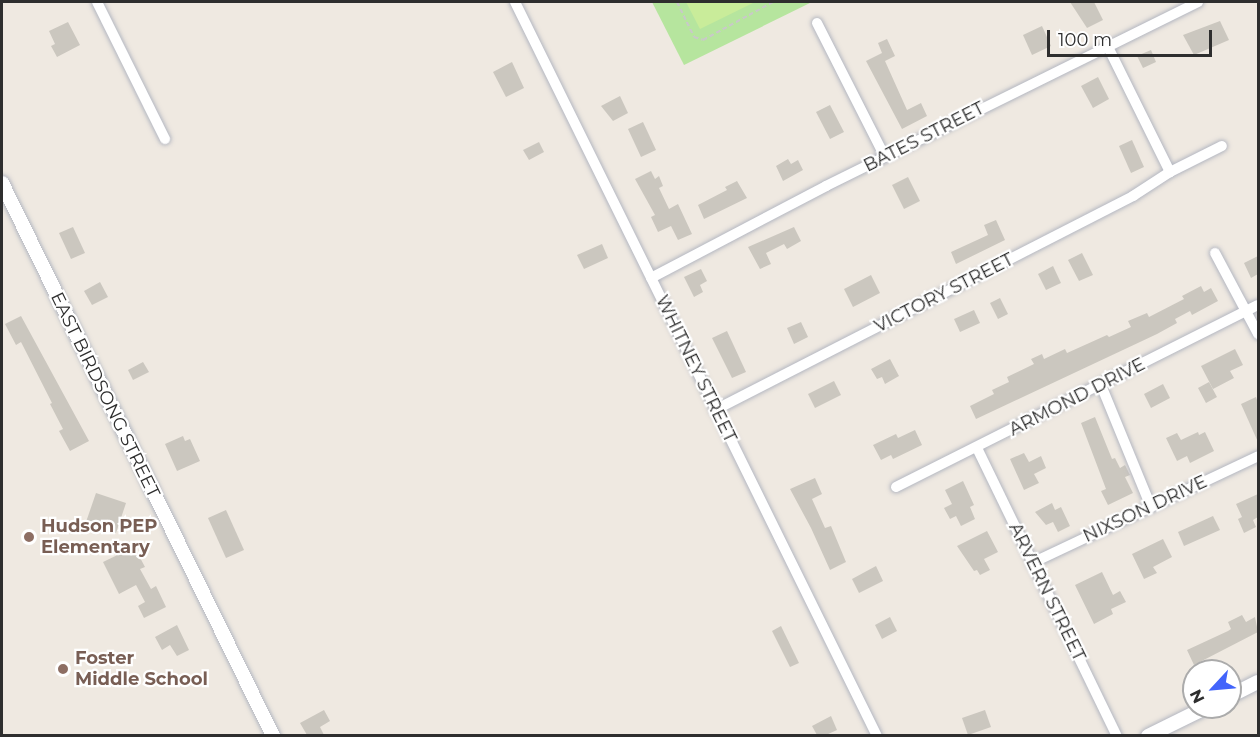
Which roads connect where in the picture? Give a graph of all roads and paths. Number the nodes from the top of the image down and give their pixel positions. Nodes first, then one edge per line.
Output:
1 (97, 2) edge
2 (515, 2) edge
3 (677, 2) edge
4 (773, 2) edge
5 (1198, 2) edge
6 (817, 23) dead end
7 (1107, 45) junction
8 (165, 139) dead end
9 (1222, 147) dead end
10 (885, 157) junction
11 (1170, 172) junction
12 (2, 183) edge
13 (1215, 253) dead end
14 (651, 278) junction
15 (1258, 305) edge
16 (1247, 311) junction
17 (1258, 334) edge
18 (1101, 385) junction
19 (716, 410) junction
20 (977, 448) junction
21 (1258, 456) edge
22 (896, 487) dead end
23 (1151, 507) junction
24 (1032, 562) junction
25 (1258, 682) edge
26 (1242, 690) edge
27 (1182, 719) edge
28 (273, 735) edge
29 (877, 735) edge
30 (1117, 735) edge
31 (1148, 735) edge

1 - 8 street
2 - 14 street, WHITNEY STREET
3 - 4 path
5 - 7 street, BATES STREET
6 - 10 street
7 - 10 street, BATES STREET
7 - 11 street
9 - 11 street, VICTORY STREET
10 - 14 street, BATES STREET
11 - 19 street, VICTORY STREET
12 - 28 street, EAST BIRDSONG STREET
13 - 16 street
14 - 19 street, WHITNEY STREET
15 - 16 street, ARMOND DRIVE
16 - 17 street
16 - 18 street, ARMOND DRIVE
18 - 20 street, ARMOND DRIVE
18 - 23 street
19 - 29 street, WHITNEY STREET
20 - 22 street, ARMOND DRIVE
20 - 24 street, ARVERN STREET
21 - 23 street, NIXSON DRIVE
23 - 24 street, NIXSON DRIVE
24 - 30 street, ARVERN STREET
25 - 26 street
27 - 31 street

